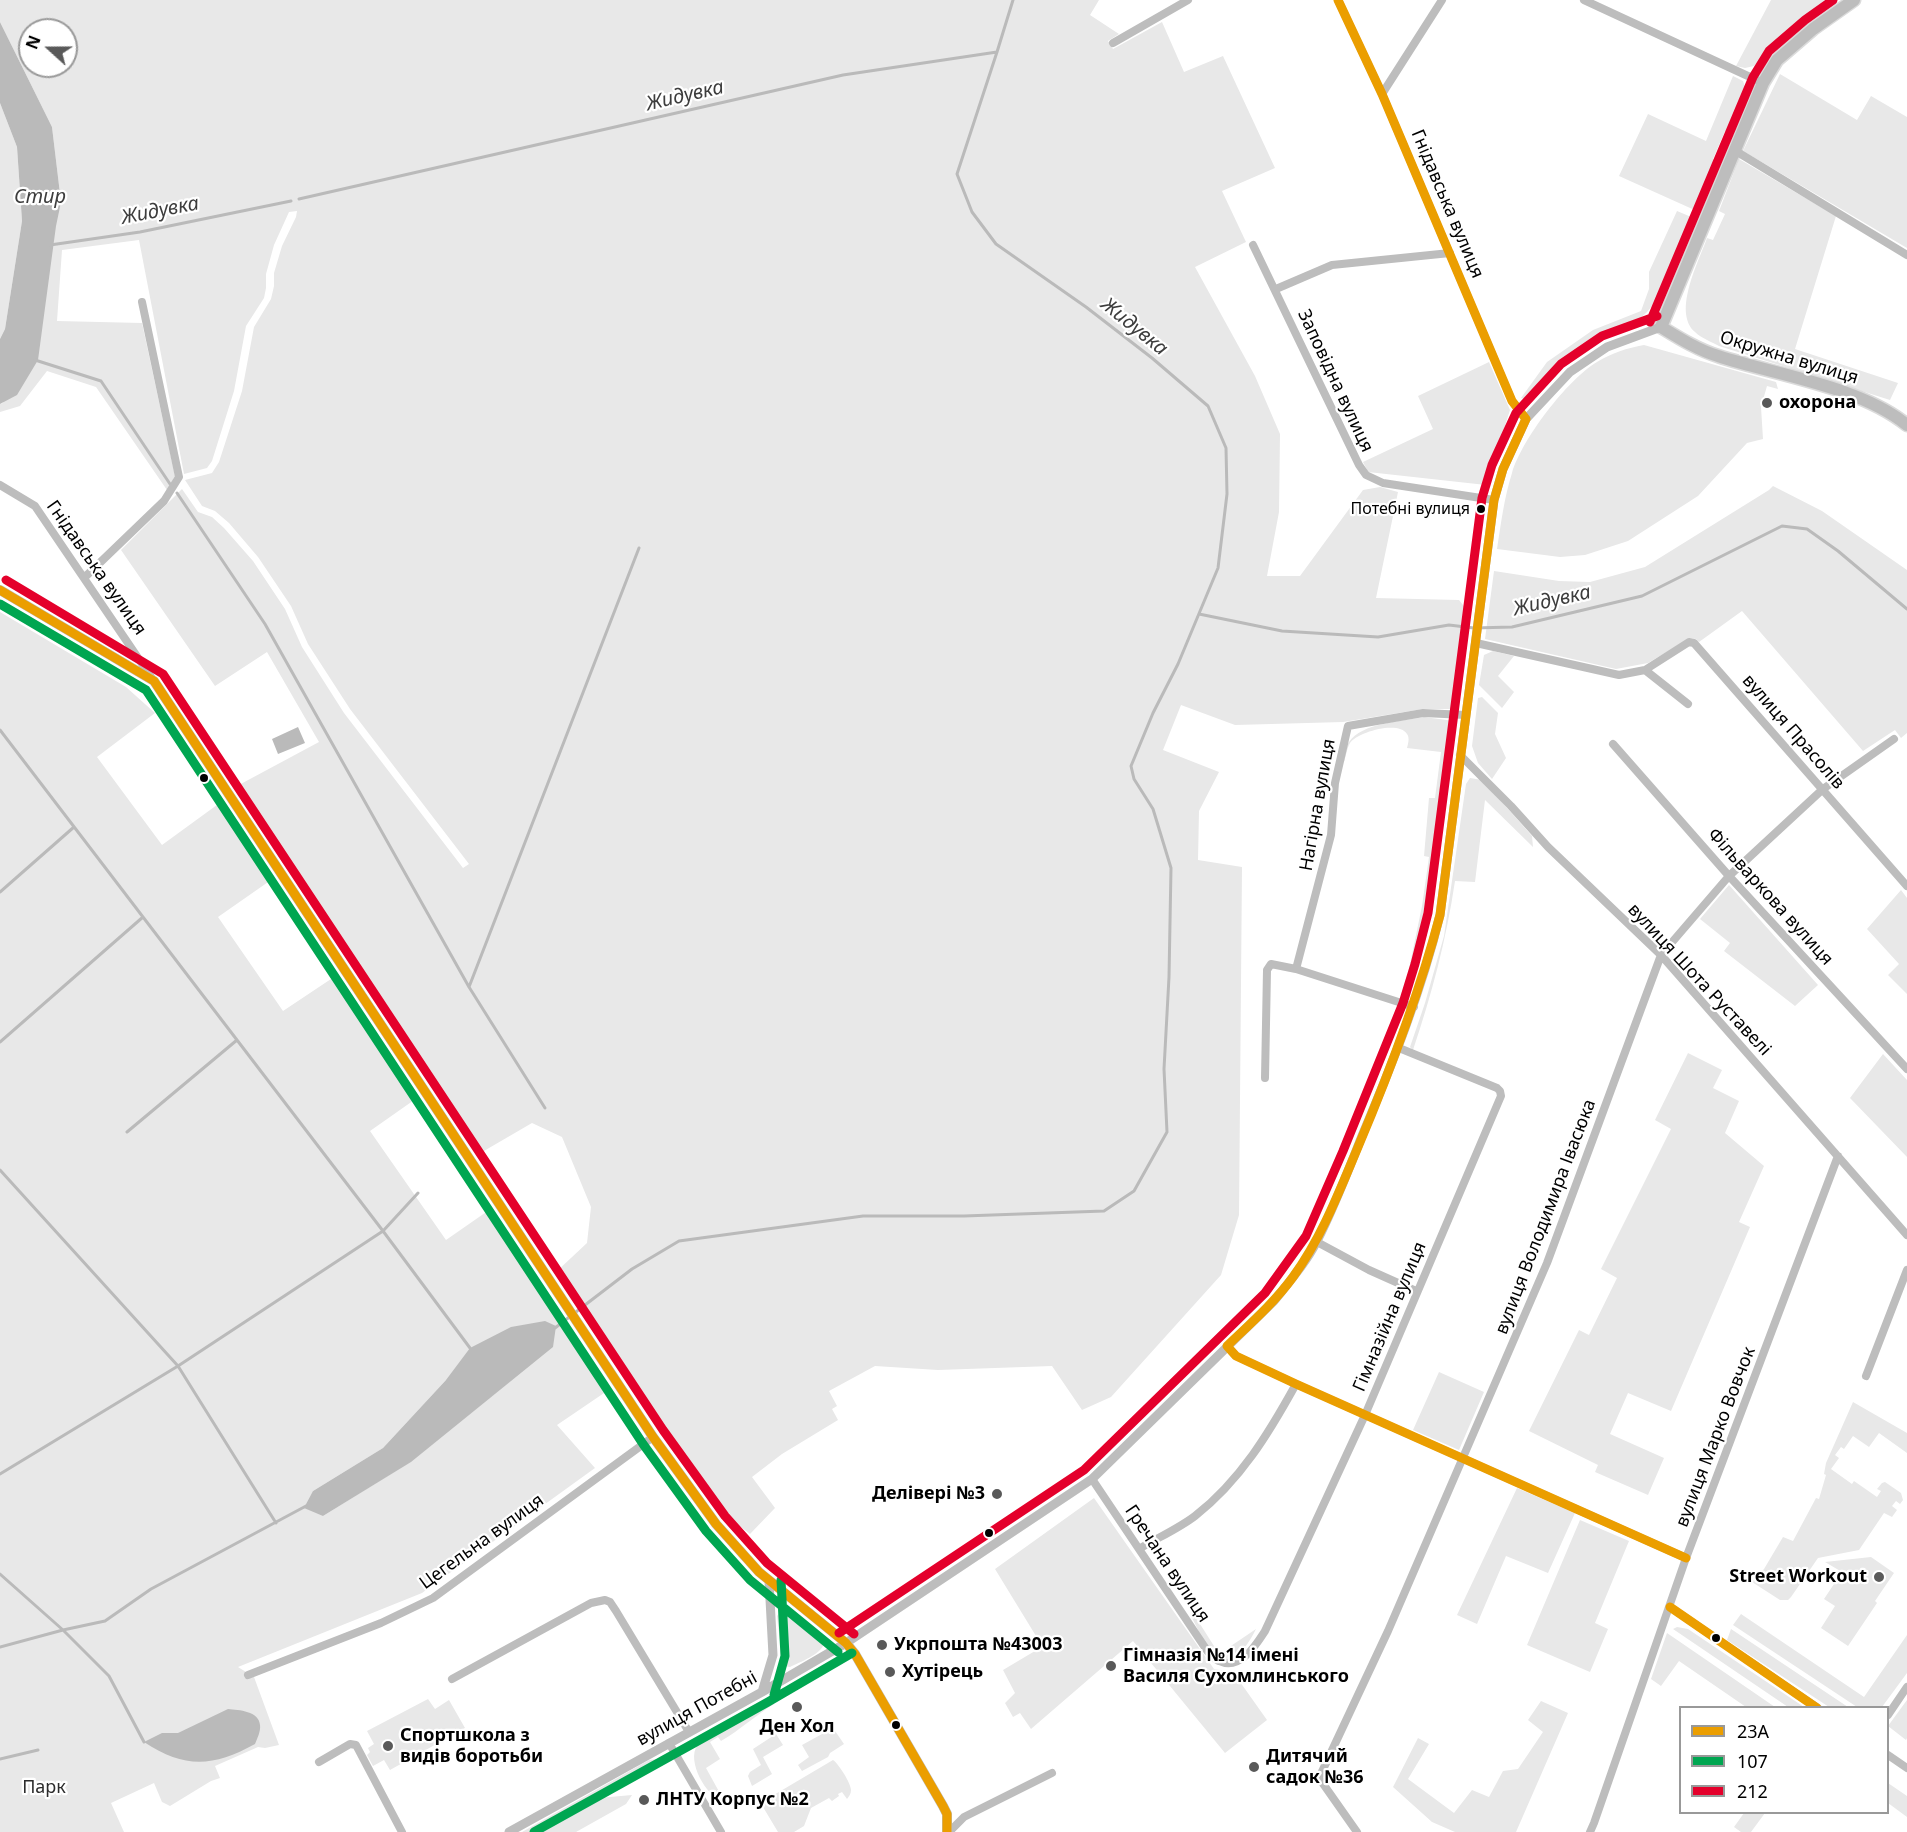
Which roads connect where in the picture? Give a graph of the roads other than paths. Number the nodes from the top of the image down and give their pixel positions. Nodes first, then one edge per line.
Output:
1 (1188, 0) edge
2 (1338, 0) edge
3 (1442, 0) edge
4 (1584, 0) edge
5 (1854, 0) edge
6 (1113, 43) dead end
7 (1763, 83) junction
8 (1382, 94) junction
9 (1734, 150) junction
10 (1253, 245) dead end
11 (1450, 253) junction
12 (1907, 255) edge
13 (1275, 289) junction
14 (142, 302) dead end
15 (1661, 327) junction
16 (1526, 419) junction
17 (1907, 425) edge
18 (0, 485) edge
19 (1494, 500) junction
20 (85, 577) junction
21 (0, 591) edge
22 (1476, 639) junction
23 (1645, 670) junction
24 (154, 681) junction
25 (1688, 704) dead end
26 (1466, 715) junction
27 (1894, 739) dead end
28 (1613, 744) dead end
29 (1460, 755) junction
30 (1823, 789) junction
31 (1729, 876) junction
32 (1907, 886) edge
33 (1660, 955) junction
34 (1296, 969) junction
35 (1414, 1007) junction
36 (1399, 1048) junction
37 (1907, 1069) edge
38 (1265, 1077) dead end
39 (1839, 1156) junction
40 (1907, 1235) edge
41 (1317, 1242) junction
42 (1907, 1269) edge
43 (1416, 1291) junction
44 (1227, 1346) junction
45 (1866, 1376) dead end
46 (1296, 1384) junction
47 (1365, 1415) junction
48 (653, 1437) junction
49 (1462, 1459) junction
50 (1092, 1479) junction
51 (1139, 1549) junction
52 (1686, 1558) junction
53 (769, 1581) junction
54 (1670, 1607) junction
55 (846, 1643) junction
56 (1220, 1662) joint
57 (248, 1675) dead end
58 (452, 1679) dead end
59 (1907, 1687) edge
60 (762, 1692) junction
61 (1817, 1706) edge
62 (1889, 1712) edge
63 (689, 1732) junction
64 (669, 1743) junction
65 (1889, 1756) edge
66 (320, 1762) dead end
67 (1907, 1768) edge
68 (1052, 1773) dead end
69 (402, 1832) edge
70 (509, 1832) edge
71 (721, 1832) edge
72 (948, 1832) edge
73 (1357, 1832) edge
74 (1590, 1832) edge

1 - 6 street
2 - 8 street, Гнідавська вулиця
3 - 8 street
4 - 7 street
5 - 7 main road
7 - 9 main road
8 - 11 street, Гнідавська вулиця
9 - 12 street
9 - 15 main road
10 - 13 street, Заповідна вулиця
11 - 13 street
11 - 16 street, Гнідавська вулиця
13 - 19 street, Заповідна вулиця
14 - 20 street
15 - 16 street, вулиця Потебні
15 - 17 main road, Окружна вулиця
16 - 19 street, вулиця Потебні
18 - 20 street, Гнідавська вулиця
19 - 22 street, вулиця Потебні
20 - 24 street, Гнідавська вулиця
21 - 24 main road, Гнідавська вулиця
22 - 23 street
22 - 26 street, вулиця Потебні
23 - 25 street
23 - 30 street, вулиця Прасолів
24 - 48 main road, Гнідавська вулиця
26 - 29 street, вулиця Потебні
26 - 34 street, Нагірна вулиця
27 - 30 street, вулиця Володимира Івасюка
28 - 31 street, Фільваркова вулиця
29 - 33 street, вулиця Шота Руставелі
29 - 35 street, вулиця Потебні
30 - 31 street, вулиця Володимира Івасюка
30 - 32 street, вулиця Прасолів
31 - 33 street, вулиця Володимира Івасюка
31 - 37 street, Фільваркова вулиця
33 - 39 street, вулиця Шота Руставелі
33 - 49 street, вулиця Володимира Івасюка
34 - 35 street
34 - 38 street
35 - 36 street, вулиця Потебні
36 - 41 street, вулиця Потебні
36 - 43 street, Гімназійна вулиця
39 - 40 street, вулиця Шота Руставелі
39 - 52 street, вулиця Марко Вовчок
41 - 43 street
41 - 44 street, вулиця Потебні
42 - 45 street
43 - 47 street, Гімназійна вулиця
44 - 46 street
44 - 50 street, вулиця Потебні
46 - 47 street
46 - 51 street
47 - 49 street
47 - 56 street, Гімназійна вулиця
48 - 53 main road, Гнідавська вулиця
48 - 57 street, Цегельна вулиця
49 - 52 street
49 - 73 street, вулиця Володимира Івасюка
50 - 51 street, Гречана вулиця
50 - 55 street, вулиця Потебні
51 - 56 street, Гречана вулиця
52 - 54 street, вулиця Марко Вовчок
53 - 55 main road, Гнідавська вулиця
53 - 60 street
54 - 61 street
54 - 74 street, вулиця Марко Вовчок
55 - 60 street, вулиця Потебні
55 - 72 main road, Гнідавська вулиця
58 - 63 street
59 - 62 street
60 - 63 street, вулиця Потебні
63 - 64 street, вулиця Потебні
64 - 70 street, вулиця Потебні
64 - 71 street
65 - 67 street
66 - 69 street
68 - 72 street

